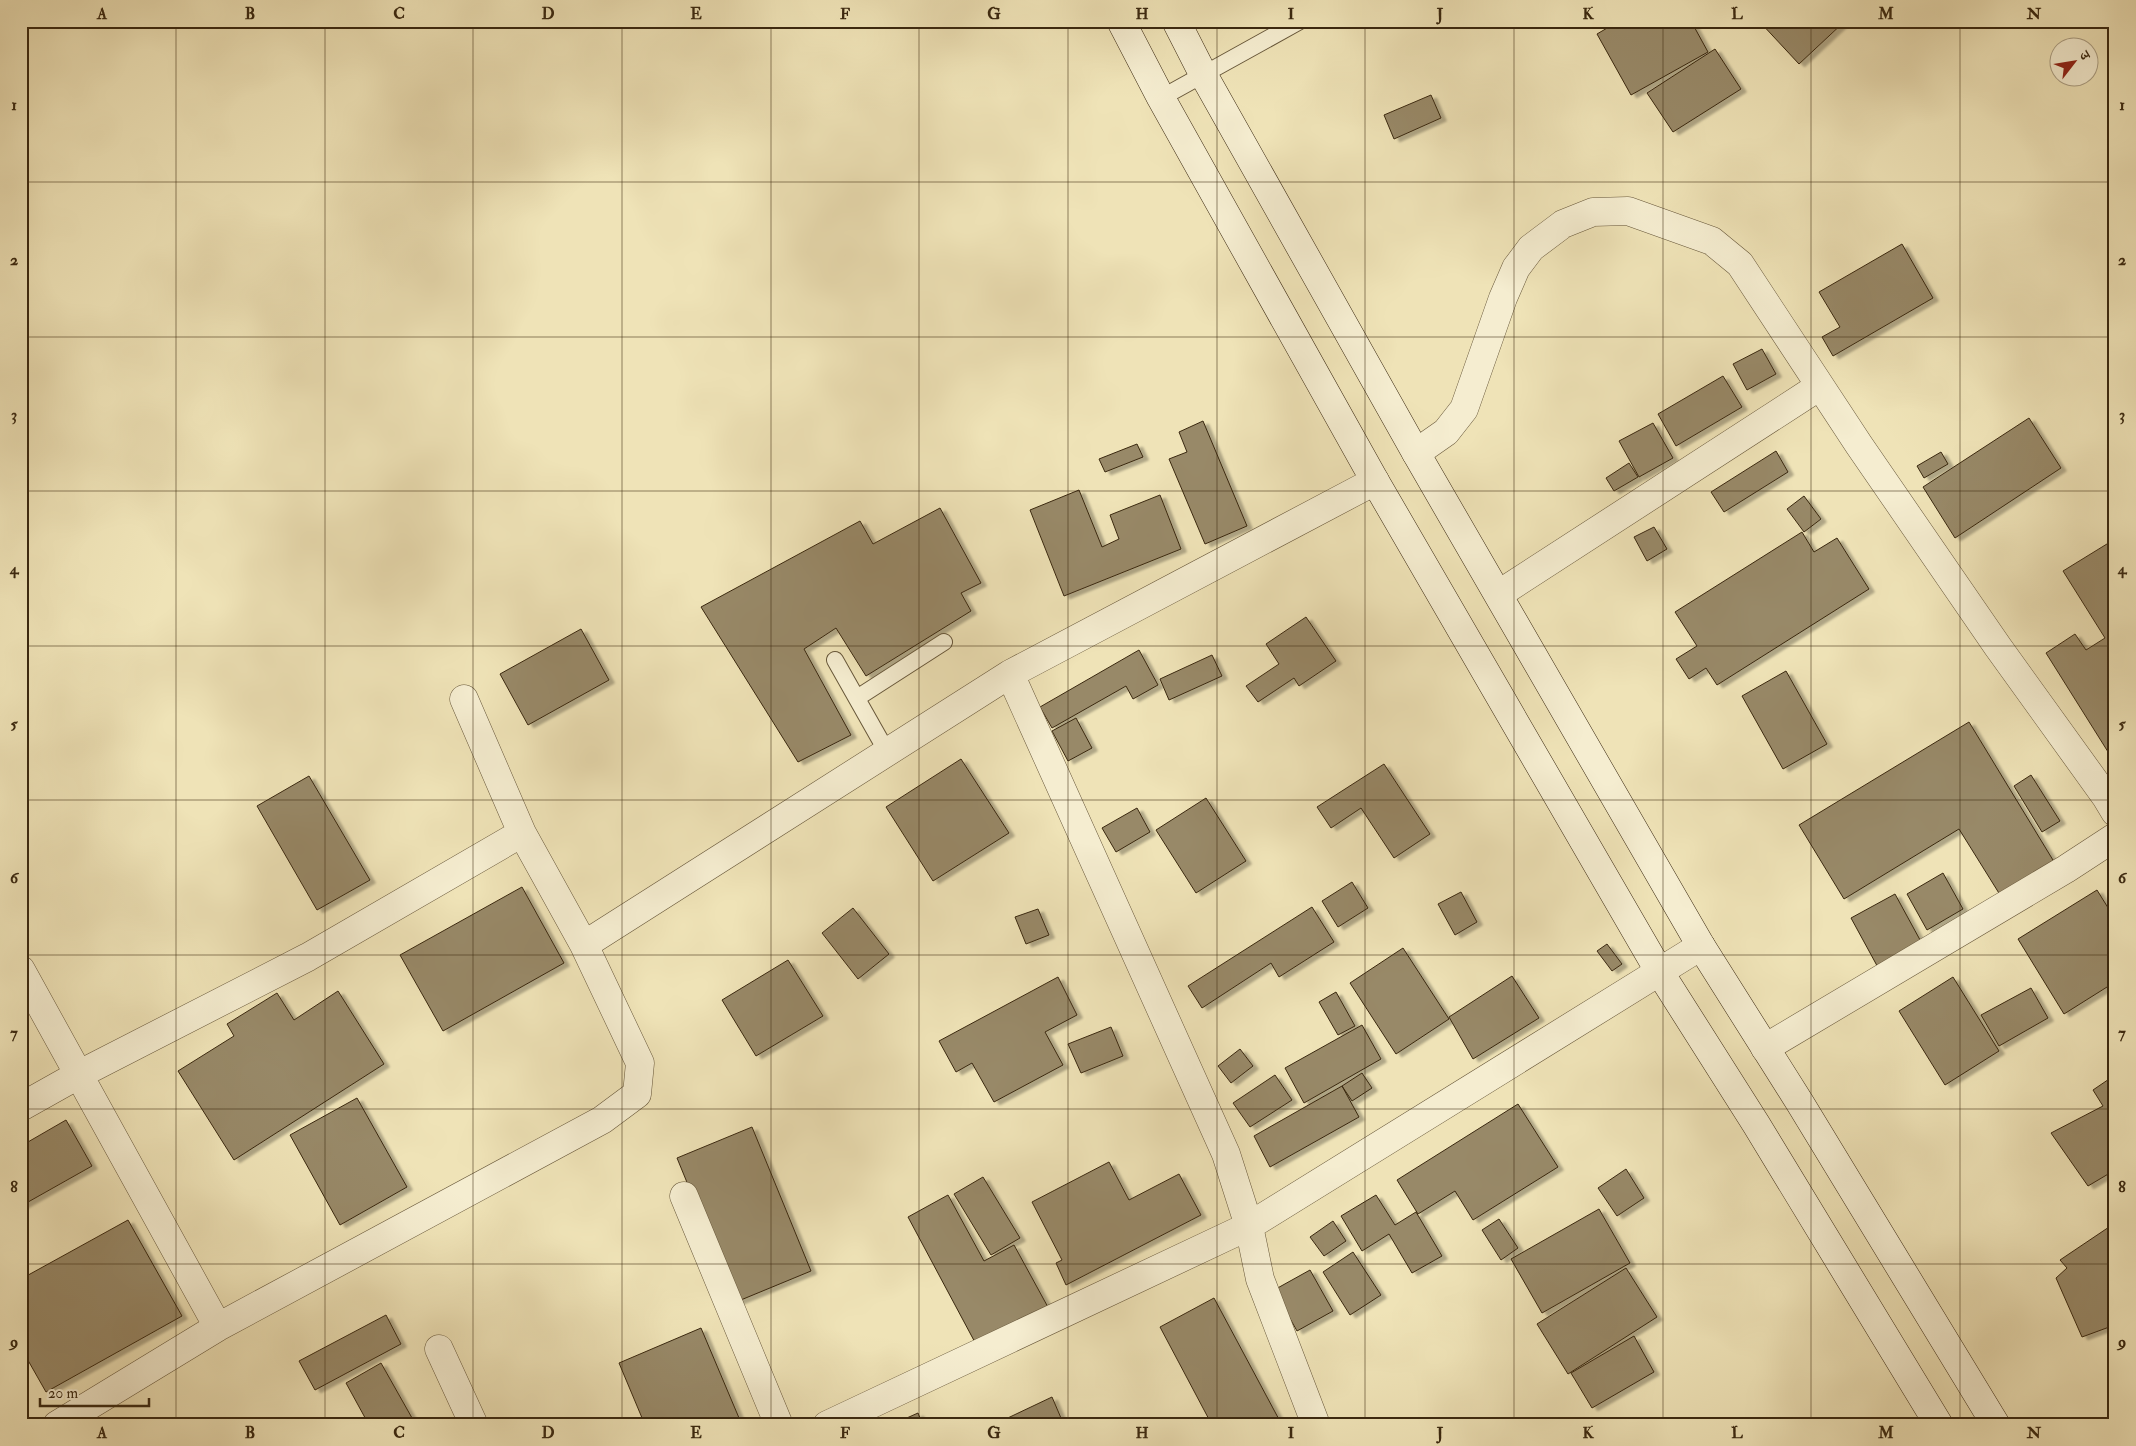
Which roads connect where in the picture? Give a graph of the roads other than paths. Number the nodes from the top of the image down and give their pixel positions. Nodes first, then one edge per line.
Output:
1 (1121, 21) edge
2 (1176, 21) edge
3 (1300, 21) edge
4 (1203, 74) junction
5 (1160, 98) junction
6 (1820, 386) junction
7 (1416, 453) junction
8 (1375, 481) junction
9 (1499, 594) junction
10 (944, 642) dead end
11 (835, 660) dead end
12 (1010, 674) junction
13 (857, 698) junction
14 (464, 699) dead end
15 (887, 752) junction
16 (2115, 812) edge
17 (522, 833) junction
18 (2115, 837) edge
19 (584, 945) junction
20 (1701, 946) junction
21 (21, 970) edge
22 (1659, 971) junction
23 (1765, 1048) junction
24 (78, 1075) junction
25 (21, 1107) edge
26 (684, 1196) dead end
27 (1249, 1226) junction
28 (218, 1327) junction
29 (439, 1349) dead end
30 (57, 1425) edge
31 (474, 1425) edge
32 (779, 1425) edge
33 (827, 1425) edge
34 (1316, 1425) edge
35 (1939, 1425) edge
36 (1996, 1425) edge

1 - 5 street
2 - 4 street
3 - 4 lane
4 - 5 lane
4 - 7 street
5 - 8 street
6 - 7 street
6 - 9 street
6 - 16 street
7 - 9 street
8 - 12 street
8 - 22 street
9 - 20 street
10 - 13 lane
11 - 13 lane
12 - 15 street
12 - 27 street
13 - 15 lane
14 - 17 street
15 - 19 street
17 - 19 street
17 - 24 street
18 - 23 street
19 - 28 street
20 - 22 street
20 - 23 street
21 - 24 street
22 - 27 street
22 - 35 street
23 - 36 street
24 - 25 street
24 - 28 street
26 - 32 street
27 - 33 street
27 - 34 street
28 - 30 street
29 - 31 street

